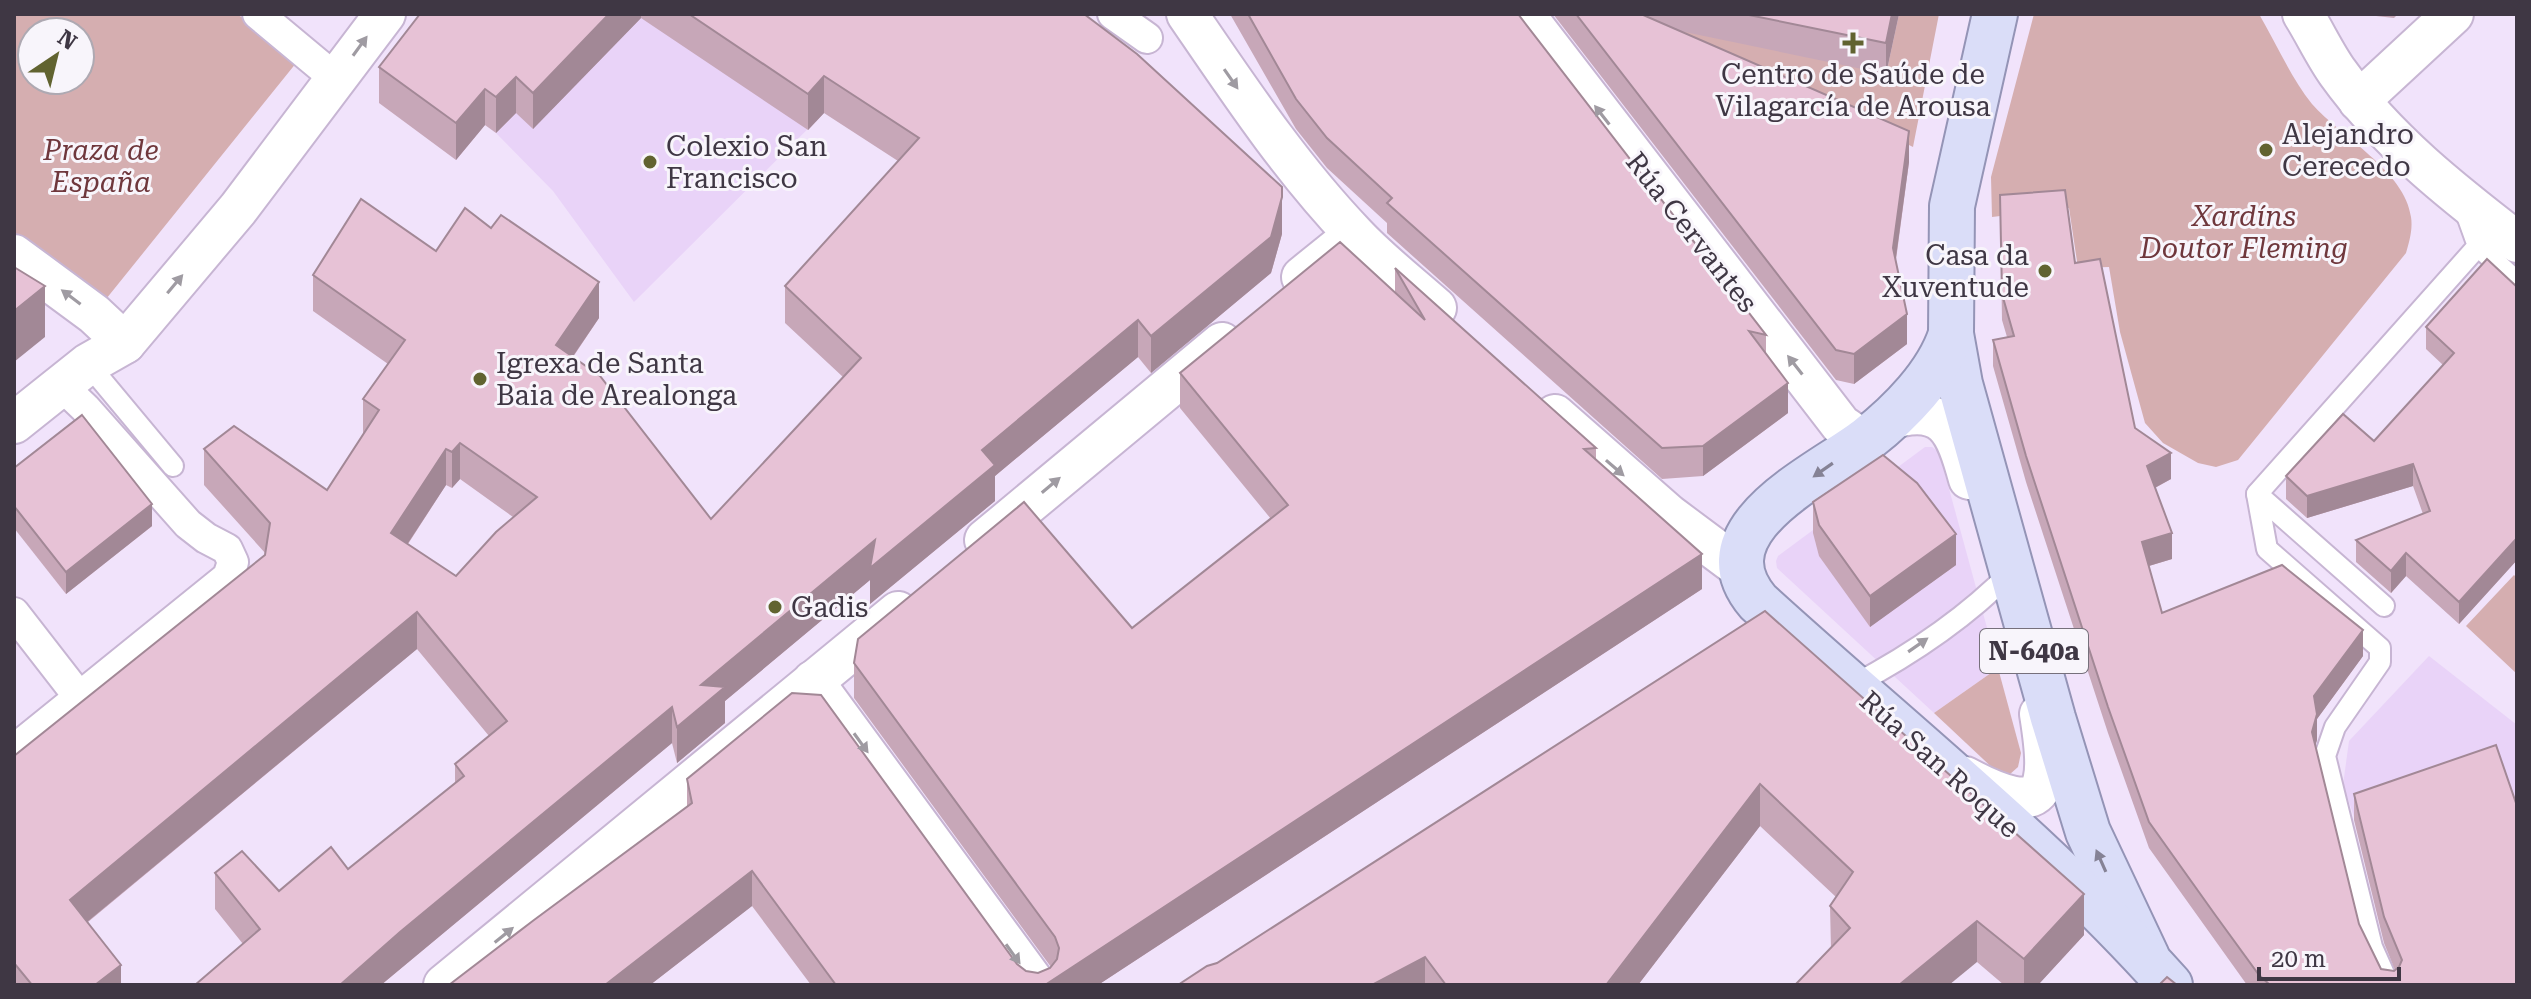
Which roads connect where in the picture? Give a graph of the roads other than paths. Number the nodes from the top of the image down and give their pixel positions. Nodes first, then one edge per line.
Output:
1 (258, 14) edge
2 (385, 14) edge
3 (1113, 14) edge
4 (1187, 14) edge
5 (1524, 14) edge
6 (1995, 14) edge
7 (2303, 14) edge
8 (2453, 14) edge
9 (1147, 38) dead end
10 (336, 79) junction
11 (2359, 101) junction
12 (2460, 196) junction
13 (1354, 235) junction
14 (2517, 242) edge
15 (2478, 246) junction
16 (14, 255) edge
17 (2517, 282) edge
18 (1461, 331) edge
19 (1951, 334) junction
20 (125, 343) junction
21 (75, 375) junction
22 (1533, 395) edge
23 (14, 423) edge
24 (1878, 429) junction
25 (173, 466) dead end
26 (2257, 494) junction
27 (960, 560) edge
28 (2010, 564) junction
29 (925, 590) edge
30 (1747, 602) junction
31 (2384, 606) dead end
32 (14, 613) edge
33 (2038, 664) junction
34 (813, 681) junction
35 (1852, 686) junction
36 (80, 698) junction
37 (14, 750) edge
38 (1940, 764) junction
39 (2158, 971) edge
40 (444, 985) edge
41 (1036, 985) edge
42 (2389, 985) edge

1 - 10 street
10 -> 2 street
3 - 9 street
4 -> 13 street
24 -> 5 street, Rúa Cervantes
6 - 19 main road, N-640a
7 - 11 street
8 - 11 street
20 -> 10 street
11 - 12 street
12 - 14 street
12 - 15 lane
13 - 18 street
27 -> 13 street
15 - 17 lane
15 - 26 lane
20 -> 16 street
19 - 24 main road
19 - 28 main road, N-640a
20 - 21 street
21 - 23 street
21 - 25 lane
21 - 36 street
22 -> 30 street, Rúa San Roque
24 - 28 street
24 -> 30 main road
26 - 31 lane
26 - 42 lane
28 - 33 main road, N-640a
35 -> 28 lane
29 - 34 street
30 - 35 main road, Rúa San Roque
32 - 36 street
33 - 38 street
39 -> 33 main road, N-640a
40 -> 34 street
34 -> 41 street
35 - 38 main road, Rúa San Roque
36 - 37 street
38 - 39 main road, Rúa San Roque

